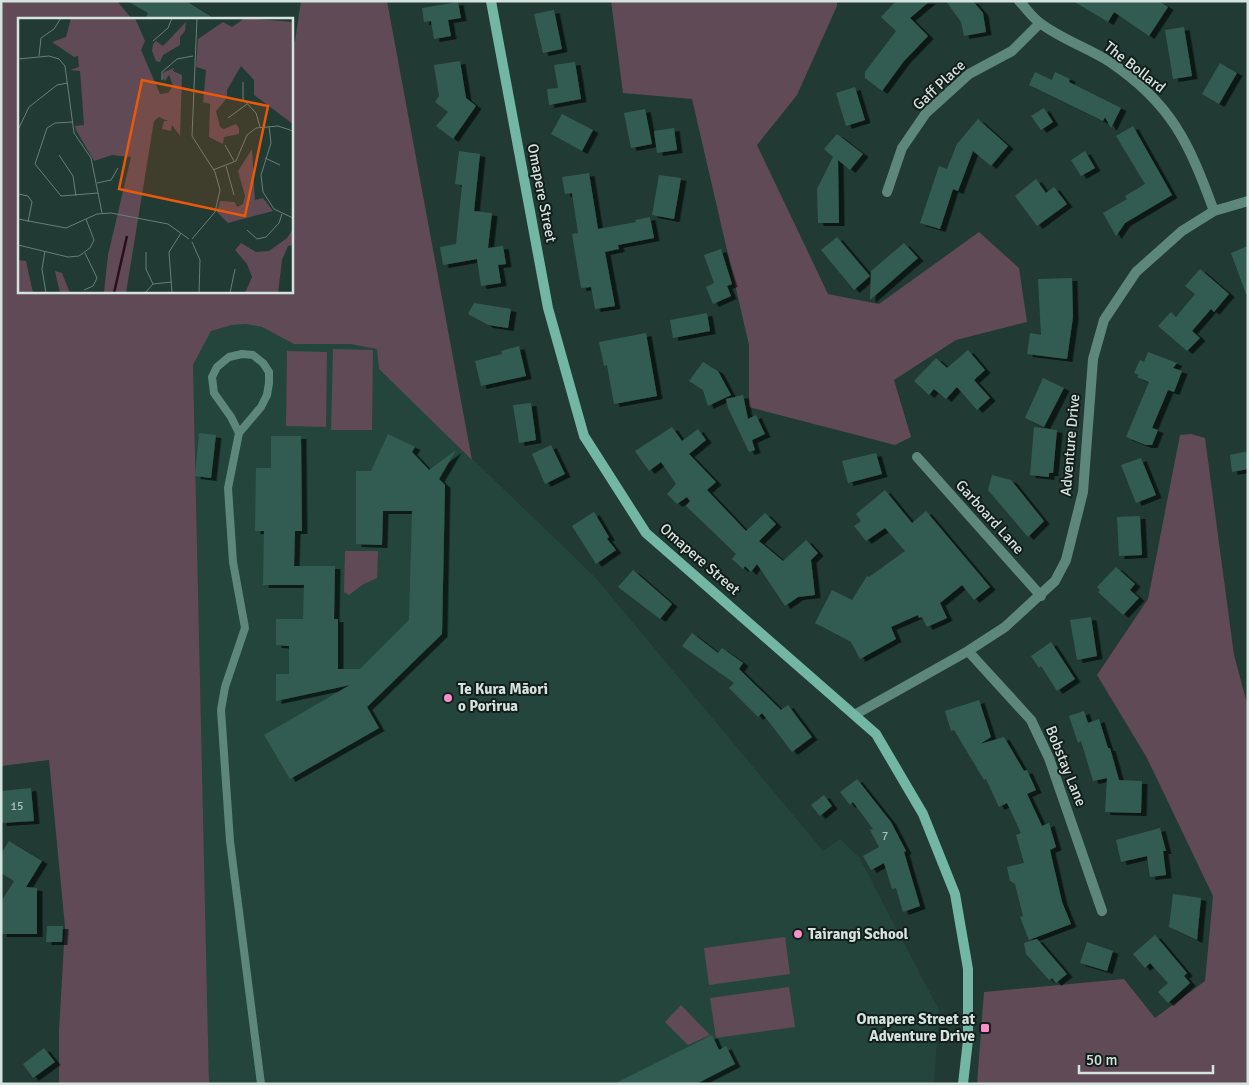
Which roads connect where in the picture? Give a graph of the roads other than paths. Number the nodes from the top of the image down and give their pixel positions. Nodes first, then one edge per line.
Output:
1 (491, 1) edge
2 (1019, 1) edge
3 (1040, 23) junction
4 (887, 192) dead end
5 (1248, 201) edge
6 (1214, 211) junction
7 (239, 433) junction
8 (917, 457) dead end
9 (1041, 596) junction
10 (968, 651) junction
11 (856, 714) junction
12 (1102, 911) dead end
13 (261, 1084) edge
14 (963, 1084) edge

1 - 11 main road, Omapere Street
2 - 3 street, The Bollard
3 - 4 street, Gaff Place
3 - 6 street, The Bollard
5 - 6 street, Adventure Drive
6 - 9 street, Adventure Drive
7 - 7 lane
7 - 13 lane
8 - 9 street, Garboard Lane
9 - 10 street, Adventure Drive
10 - 11 street, Adventure Drive
10 - 12 street, Bobstay Lane
11 - 14 main road, Omapere Street

